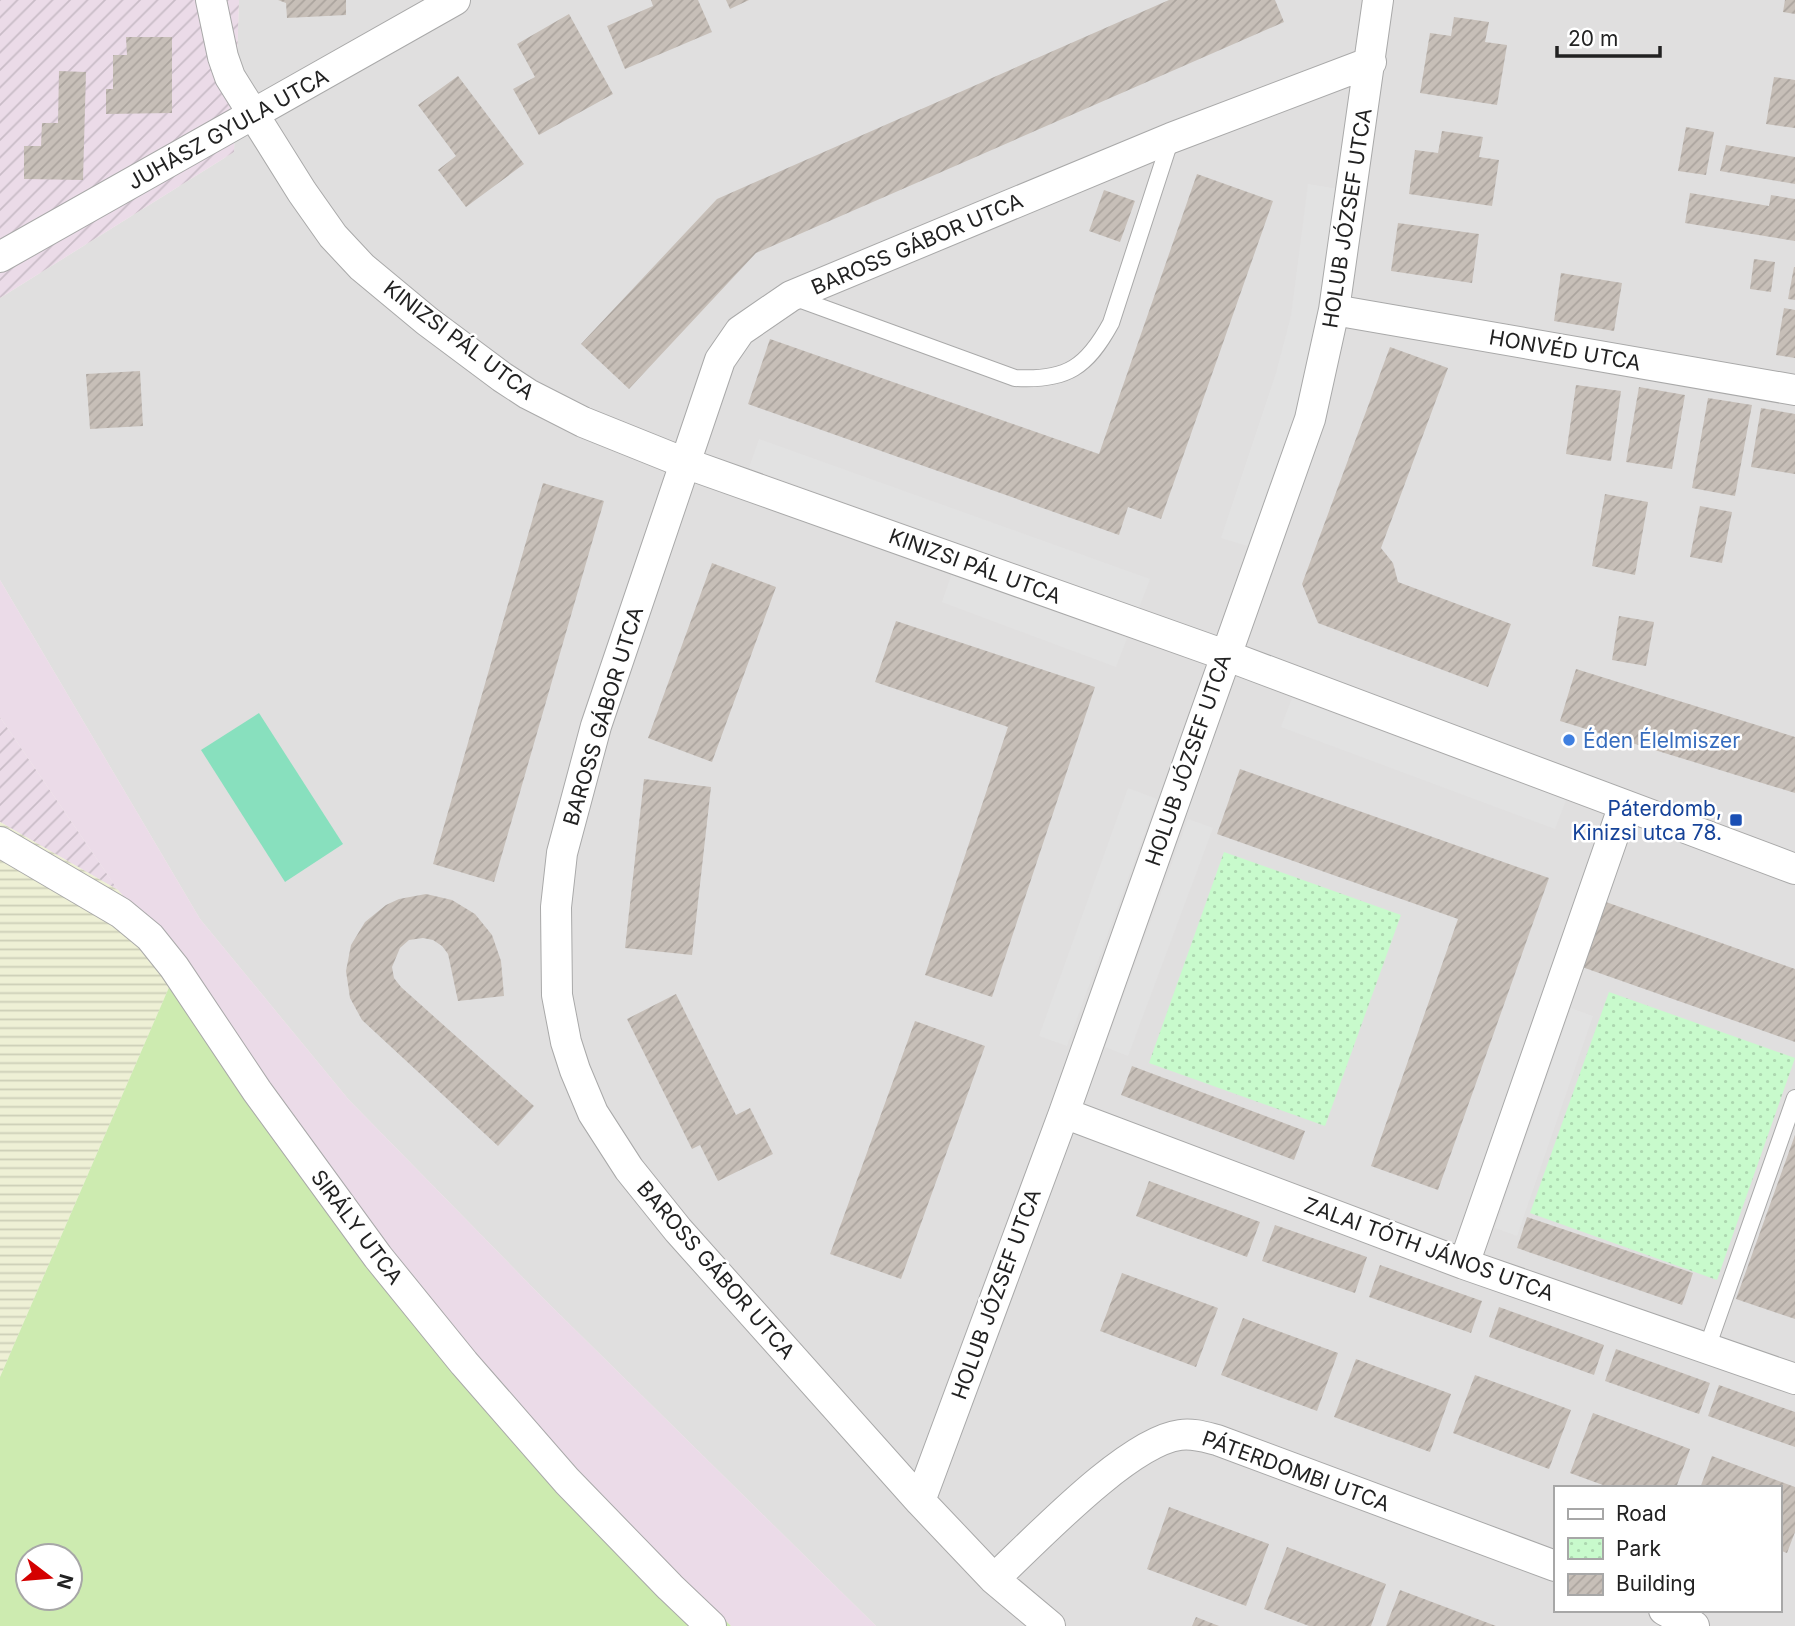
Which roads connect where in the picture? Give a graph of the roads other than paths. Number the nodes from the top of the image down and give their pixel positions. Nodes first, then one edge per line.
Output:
1 (211, 0) edge
2 (455, 0) edge
3 (1378, 0) edge
4 (1371, 62) junction
5 (255, 115) junction
6 (1171, 138) junction
7 (0, 257) edge
8 (791, 296) junction
9 (1334, 310) junction
10 (1795, 390) edge
11 (685, 463) junction
12 (1225, 655) junction
13 (1625, 805) junction
14 (0, 842) edge
15 (1795, 869) edge
16 (1795, 1098) edge
17 (1064, 1113) junction
18 (1464, 1264) junction
19 (1707, 1348) junction
20 (1795, 1379) edge
21 (920, 1501) junction
22 (1554, 1566) edge
23 (994, 1579) junction
24 (1668, 1612) edge
25 (711, 1626) edge
26 (1050, 1626) edge
27 (1695, 1626) edge

1 - 5 street, KINIZSI PÁL UTCA
2 - 5 street, JUHÁSZ GYULA UTCA
3 - 4 street, HOLUB JÓZSEF UTCA
4 - 6 street, BAROSS GÁBOR UTCA
4 - 9 street, HOLUB JÓZSEF UTCA
5 - 7 street, JUHÁSZ GYULA UTCA
5 - 11 street, KINIZSI PÁL UTCA
6 - 8 street, BAROSS GÁBOR UTCA
6 - 8 lane
8 - 11 street, BAROSS GÁBOR UTCA
9 - 10 street, HONVÉD UTCA
9 - 12 street, HOLUB JÓZSEF UTCA
11 - 12 street, KINIZSI PÁL UTCA
11 - 21 street, BAROSS GÁBOR UTCA
12 - 13 street, KINIZSI PÁL UTCA
12 - 17 street, HOLUB JÓZSEF UTCA
13 - 15 street, KINIZSI PÁL UTCA
13 - 18 street
14 - 25 street, SIRÁLY UTCA
16 - 19 lane
17 - 18 street, ZALAI TÓTH JÁNOS UTCA
17 - 21 street, HOLUB JÓZSEF UTCA
18 - 19 street, ZALAI TÓTH JÁNOS UTCA
19 - 20 street, ZALAI TÓTH JÁNOS UTCA
21 - 23 street, BAROSS GÁBOR UTCA
22 - 23 street, PÁTERDOMBI UTCA
23 - 26 street, BAROSS GÁBOR UTCA
24 - 27 street

